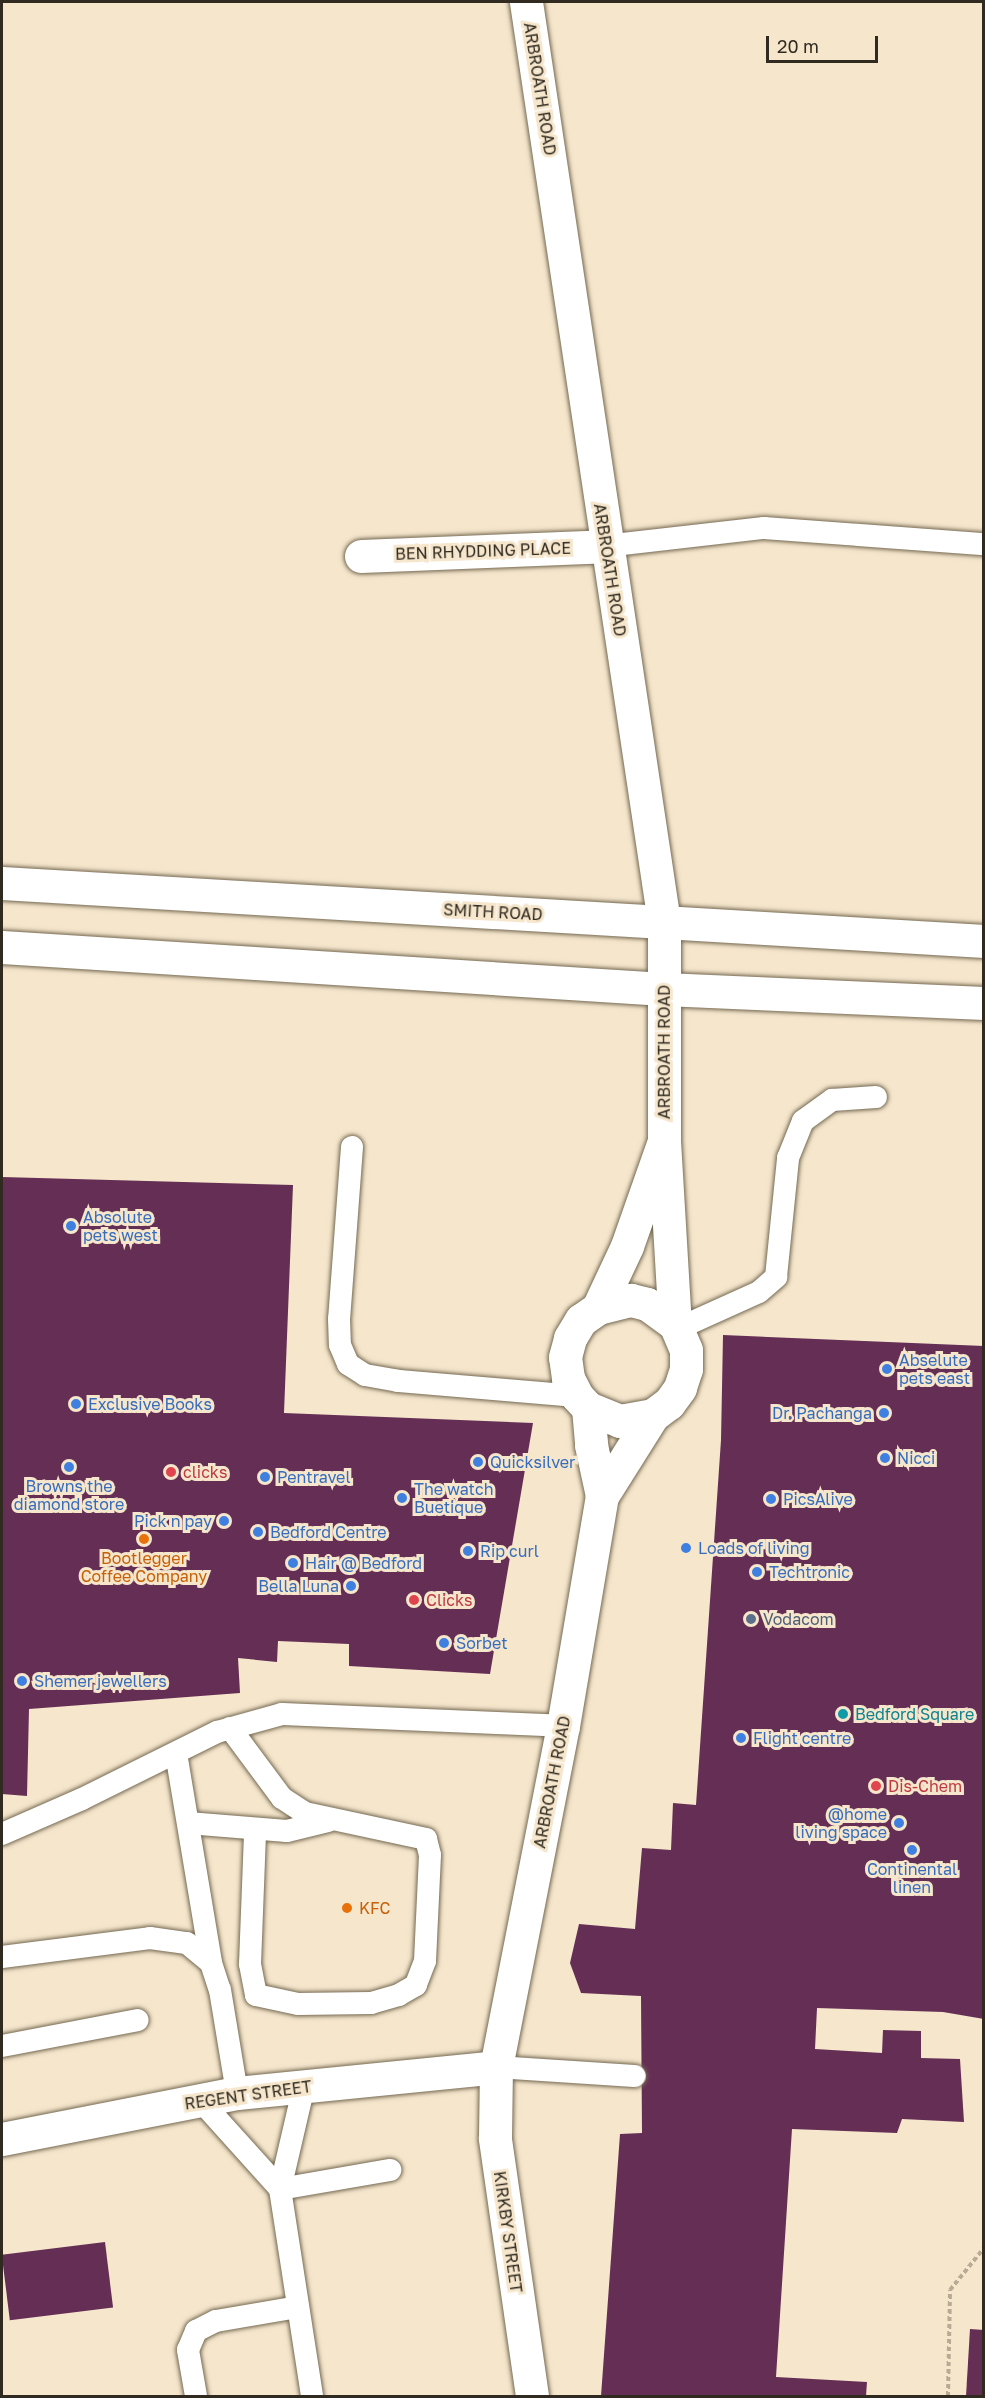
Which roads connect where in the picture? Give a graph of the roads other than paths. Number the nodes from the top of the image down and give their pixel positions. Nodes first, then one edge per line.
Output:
1 (526, 2) edge
2 (984, 544) edge
3 (605, 546) junction
4 (361, 556) dead end
5 (2, 883) edge
6 (664, 922) junction
7 (984, 941) edge
8 (2, 947) edge
9 (664, 989) junction
10 (984, 1003) edge
11 (876, 1097) dead end
12 (664, 1141) junction
13 (352, 1147) dead end
14 (597, 1308) junction
15 (676, 1327) junction
16 (583, 1402) junction
17 (653, 1415) junction
18 (602, 1496) junction
19 (563, 1726) junction
20 (230, 1728) junction
21 (176, 1753) junction
22 (328, 1821) junction
23 (188, 1823) junction
24 (255, 1830) junction
25 (2, 1834) edge
26 (2, 1957) edge
27 (211, 1963) junction
28 (138, 2020) dead end
29 (2, 2046) edge
30 (496, 2067) junction
31 (635, 2076) dead end
32 (304, 2086) junction
33 (237, 2093) junction
34 (200, 2100) junction
35 (2, 2139) edge
36 (390, 2170) dead end
37 (280, 2189) junction
38 (298, 2307) junction
39 (196, 2397) edge
40 (312, 2397) edge
41 (532, 2397) edge

1 - 3 street, ARBROATH ROAD
2 - 3 lane
3 - 4 street, BEN RHYDDING PLACE
3 - 6 street, ARBROATH ROAD
5 - 6 street, SMITH ROAD
6 - 7 street, SMITH ROAD
6 - 9 street, ARBROATH ROAD
8 - 9 street
9 - 10 street
9 - 12 street, ARBROATH ROAD
11 - 15 lane
12 - 14 street, ARBROATH ROAD
12 - 15 street, ARBROATH ROAD
13 - 16 lane
14 - 15 street
14 - 16 street
15 - 17 street
16 - 17 street
16 - 18 street, ARBROATH ROAD
17 - 18 street, ARBROATH ROAD
18 - 19 street, ARBROATH ROAD
19 - 20 lane
19 - 30 street, ARBROATH ROAD
20 - 21 lane
20 - 22 lane
21 - 23 lane
21 - 25 lane
22 - 24 lane
22 - 24 lane
23 - 24 lane
23 - 27 lane
26 - 27 lane
27 - 33 lane
28 - 29 lane
30 - 31 lane
30 - 32 street, REGENT STREET
30 - 41 street, KIRKBY STREET
32 - 33 street, REGENT STREET
32 - 37 lane
33 - 34 street, REGENT STREET
34 - 35 street, REGENT STREET
34 - 37 lane
36 - 37 lane
37 - 38 lane
38 - 39 lane
38 - 40 lane

